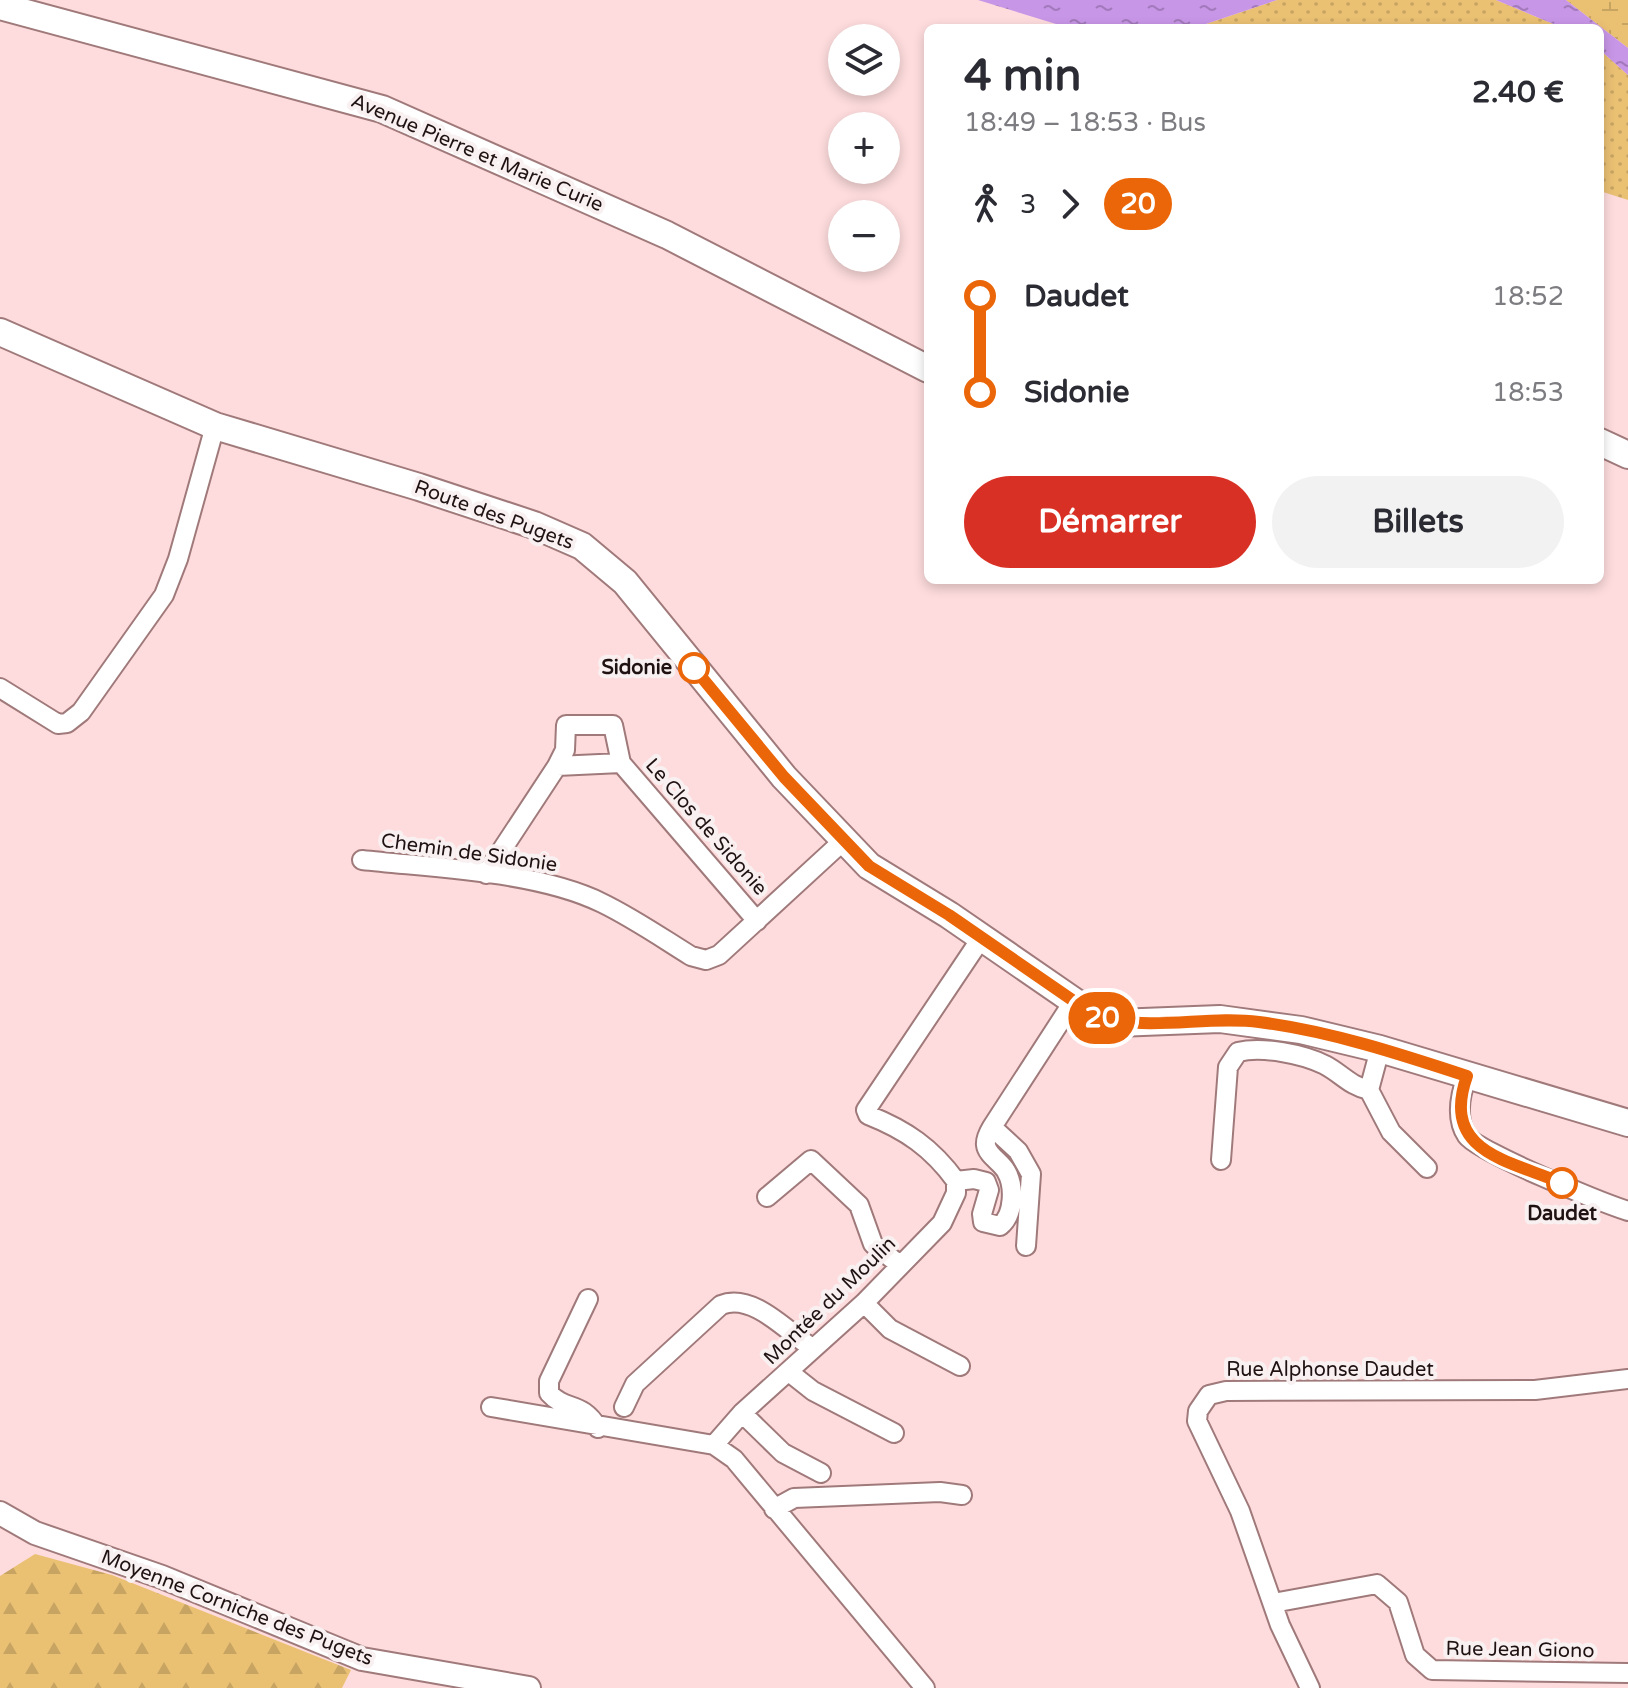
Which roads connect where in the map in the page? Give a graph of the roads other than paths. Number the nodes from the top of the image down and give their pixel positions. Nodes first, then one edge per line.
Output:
1 (0, 6) edge
2 (0, 332) edge
3 (924, 367) edge
4 (215, 426) junction
5 (1604, 444) edge
6 (1628, 455) edge
7 (0, 688) edge
8 (621, 763) junction
9 (557, 766) junction
10 (842, 842) junction
11 (362, 860) dead end
12 (486, 874) junction
13 (757, 921) junction
14 (982, 937) junction
15 (1073, 1002) junction
16 (1380, 1049) junction
17 (1467, 1076) junction
18 (1369, 1090) junction
19 (1628, 1123) edge
20 (992, 1127) junction
21 (1221, 1160) dead end
22 (1427, 1168) dead end
23 (956, 1181) junction
24 (767, 1197) dead end
25 (1628, 1211) edge
26 (1026, 1246) dead end
27 (900, 1265) junction
28 (588, 1299) dead end
29 (864, 1303) junction
30 (813, 1349) junction
31 (960, 1366) dead end
32 (789, 1372) junction
33 (1628, 1379) edge
34 (491, 1407) dead end
35 (624, 1407) dead end
36 (742, 1413) junction
37 (598, 1428) junction
38 (894, 1433) dead end
39 (714, 1445) junction
40 (821, 1473) dead end
41 (962, 1495) dead end
42 (774, 1509) junction
43 (0, 1513) edge
44 (1273, 1603) junction
45 (1628, 1673) edge
46 (529, 1688) edge
47 (925, 1688) edge
48 (1310, 1688) edge

1 - 3 main road, Avenue Pierre et Marie Curie
2 - 4 main road, Route des Pugets
4 - 7 street
4 - 10 main road, Route des Pugets
5 - 6 main road
8 - 9 street, Le Clos de Sidonie
8 - 9 street
8 - 13 street, Le Clos de Sidonie
9 - 12 street
10 - 13 street, Chemin de Sidonie
10 - 14 main road, Route des Pugets
11 - 12 street, Chemin de Sidonie
12 - 13 street, Chemin de Sidonie
14 - 15 main road, Route des Pugets
14 - 23 street
15 - 16 main road, Route des Pugets
15 - 20 street
16 - 17 main road, Route des Pugets
16 - 18 street
17 - 19 main road, Route des Pugets
17 - 25 street
18 - 21 street
18 - 22 street
20 - 23 street
20 - 26 street
23 - 27 street, Montée du Moulin
24 - 27 street
27 - 29 street, Montée du Moulin
28 - 37 street
29 - 30 street, Montée du Moulin
29 - 31 street
30 - 32 street, Montée du Moulin
30 - 35 street
32 - 36 street, Montée du Moulin
32 - 38 street
33 - 44 street, Rue Alphonse Daudet
34 - 37 street
36 - 39 street, Montée du Moulin
36 - 40 street
37 - 39 street
39 - 42 street
41 - 42 street
42 - 47 street
43 - 46 street, Moyenne Corniche des Pugets
44 - 45 street, Rue Jean Giono
44 - 48 street, Rue Alphonse Daudet

